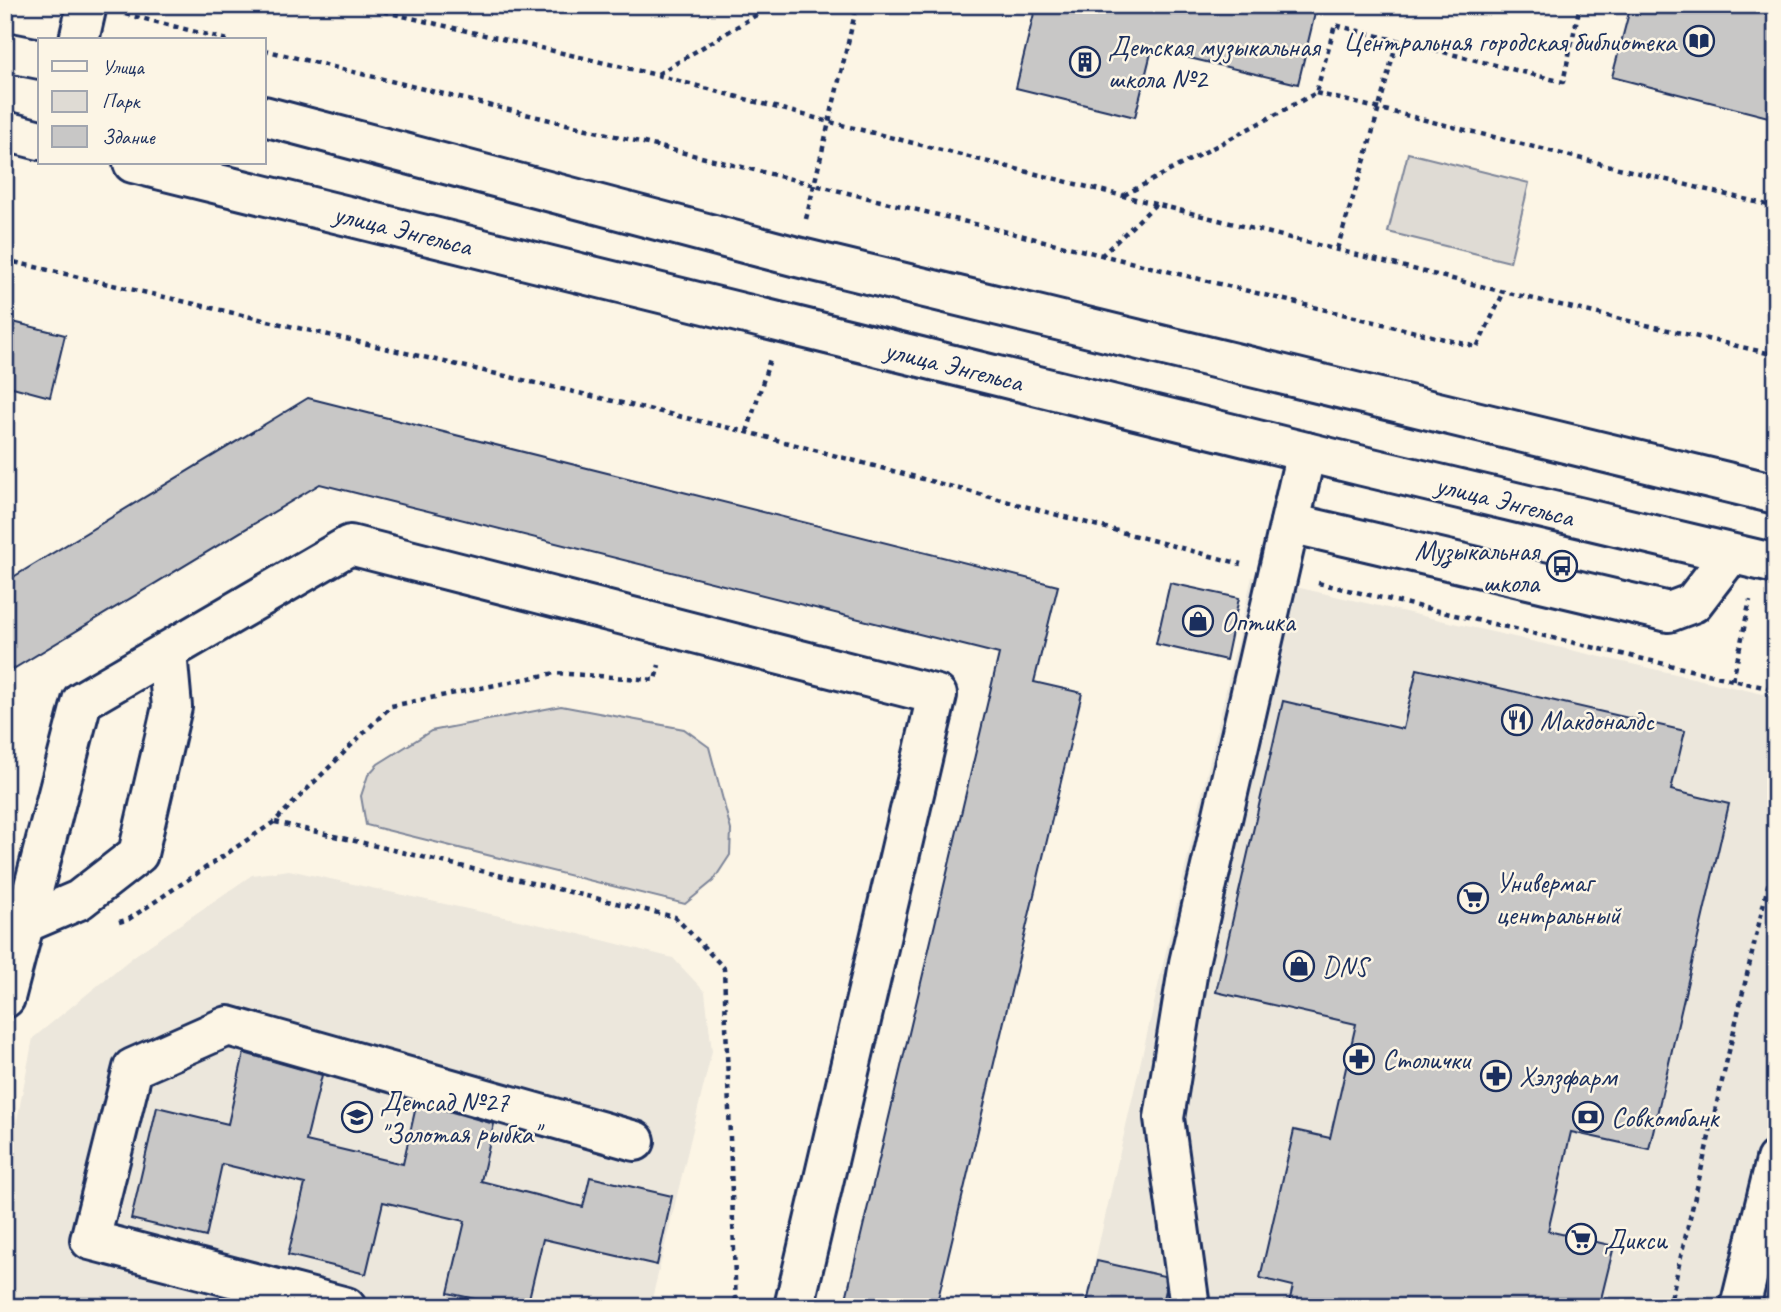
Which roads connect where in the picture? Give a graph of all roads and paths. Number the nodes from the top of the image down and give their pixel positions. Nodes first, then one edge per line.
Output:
1 (355, 5) edge
2 (774, 5) edge
3 (857, 5) edge
4 (1580, 5) edge
5 (101, 8) edge
6 (80, 38) edge
7 (220, 38) edge
8 (1396, 41) junction
9 (266, 50) edge
10 (5, 52) edge
11 (38, 59) edge
12 (657, 75) junction
13 (1316, 93) junction
14 (1379, 109) junction
15 (266, 117) edge
16 (830, 122) junction
17 (5, 131) edge
18 (38, 139) edge
19 (137, 164) edge
20 (814, 187) junction
21 (1123, 195) junction
22 (1156, 204) junction
23 (1776, 207) edge
24 (805, 223) dead end
25 (1337, 248) junction
26 (1101, 257) junction
27 (5, 260) edge
28 (1504, 292) junction
29 (771, 354) dead end
30 (1776, 355) edge
31 (747, 432) junction
32 (1306, 452) junction
33 (1776, 494) edge
34 (1290, 523) junction
35 (1730, 555) junction
36 (1776, 565) edge
37 (1278, 574) junction
38 (1751, 596) dead end
39 (671, 627) junction
40 (167, 652) junction
41 (1733, 680) junction
42 (1776, 690) edge
43 (274, 822) junction
44 (1776, 851) edge
45 (25, 923) junction
46 (116, 923) dead end
47 (5, 998) edge
48 (635, 1141) dead end
49 (1776, 1160) edge
50 (346, 1307) edge
51 (736, 1307) edge
52 (794, 1307) edge
53 (1190, 1307) edge
54 (1669, 1307) edge
55 (1740, 1307) edge

1 - 12 path
2 - 12 path
3 - 16 path
4 - 8 path
5 - 6 main road
5 - 7 path
8 - 13 path
8 - 14 path
9 - 20 path
10 - 11 main road
12 - 16 path
13 - 14 path
13 - 21 path
14 - 23 path
14 - 25 path
15 - 33 main road
16 - 20 path
16 - 21 path
17 - 18 main road
19 - 32 main road, улица Энгельса
20 - 24 path
20 - 26 path
21 - 22 path
22 - 25 path
22 - 26 path
25 - 28 path
26 - 28 path
27 - 31 path
28 - 30 path
29 - 31 path
31 - 37 path
32 - 34 main road
32 - 35 main road, улица Энгельса
34 - 35 main road
34 - 37 main road
35 - 36 main road, улица Энгельса
37 - 41 path
37 - 53 main road
38 - 41 path
39 - 40 main road
39 - 43 path
39 - 52 main road
40 - 45 main road
40 - 45 main road
41 - 42 path
43 - 46 path
43 - 51 path
44 - 54 path
45 - 47 main road
48 - 50 main road
49 - 55 main road

